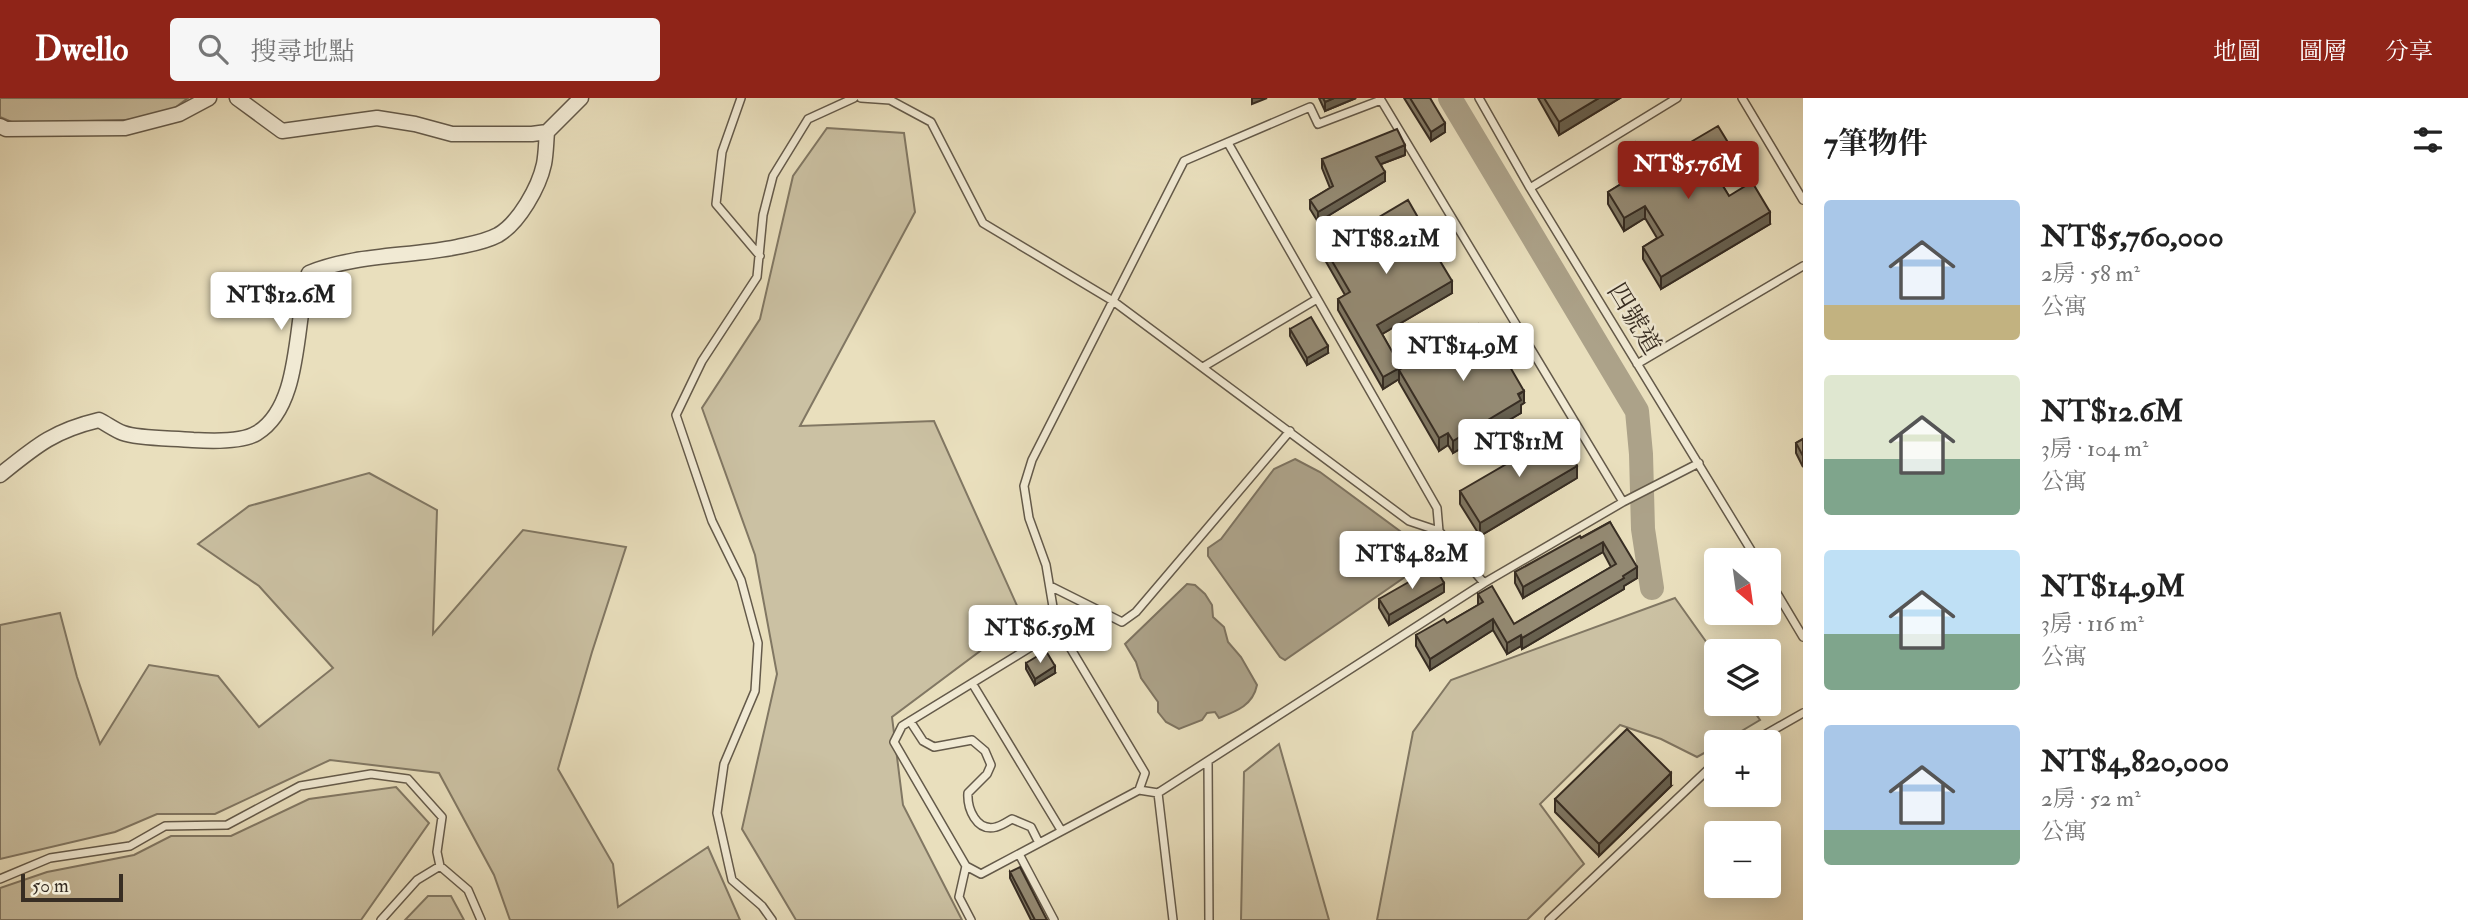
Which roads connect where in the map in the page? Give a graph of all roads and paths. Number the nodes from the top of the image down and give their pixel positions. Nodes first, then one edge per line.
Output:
1 (209, 98) edge
2 (237, 98) edge
3 (581, 98) edge
4 (741, 98) edge
5 (854, 98) edge
6 (861, 98) edge
7 (1479, 98) edge
8 (1677, 98) edge
9 (1742, 98) edge
10 (0, 126) edge
11 (547, 132) junction
12 (1228, 143) junction
13 (1530, 188) junction
14 (1803, 200) edge
15 (761, 256) junction
16 (1803, 266) edge
17 (1317, 299) junction
18 (1113, 301) junction
19 (1637, 363) junction
20 (1203, 367) junction
21 (1290, 431) junction
22 (1699, 463) junction
23 (0, 475) edge
24 (1622, 502) junction
25 (1439, 531) junction
26 (1750, 548) edge
27 (1484, 583) junction
28 (1050, 586) junction
29 (1782, 602) edge
30 (1058, 637) junction
31 (1803, 637) edge
32 (972, 683) junction
33 (1803, 713) edge
34 (910, 721) junction
35 (1773, 730) edge
36 (1208, 761) junction
37 (1704, 773) edge
38 (1139, 790) junction
39 (1158, 793) junction
40 (1061, 830) junction
41 (1039, 843) junction
42 (1019, 854) junction
43 (440, 866) junction
44 (966, 866) junction
45 (0, 879) edge
46 (381, 920) edge
47 (481, 920) edge
48 (772, 920) edge
49 (971, 920) edge
50 (1054, 920) edge
51 (1173, 920) edge
52 (1209, 920) edge
53 (1549, 920) edge

1 - 10 street
2 - 11 street
3 - 11 street
4 - 15 lane
5 - 15 lane
6 - 18 lane
7 - 13 lane, 四號道
8 - 13 lane
9 - 14 lane
11 - 23 street
12 - 17 lane
12 - 18 lane
12 - 24 lane
13 - 19 lane, 四號道
15 - 48 lane
16 - 19 lane
17 - 20 lane
17 - 25 lane
18 - 20 lane
18 - 28 lane
19 - 22 lane, 四號道
20 - 21 lane
21 - 25 lane
21 - 28 lane
22 - 24 lane
22 - 26 lane, 四號道
24 - 27 lane
25 - 27 lane
27 - 36 lane
28 - 30 lane
29 - 31 lane
30 - 32 lane
30 - 38 lane
32 - 34 lane
32 - 40 lane
33 - 35 lane
34 - 41 lane
34 - 44 lane
36 - 39 lane
36 - 52 lane
37 - 53 lane
38 - 39 lane
38 - 40 lane
39 - 51 lane
40 - 41 lane
41 - 42 lane
42 - 44 lane
42 - 50 lane
43 - 45 lane
43 - 46 lane
43 - 47 lane
44 - 49 lane

